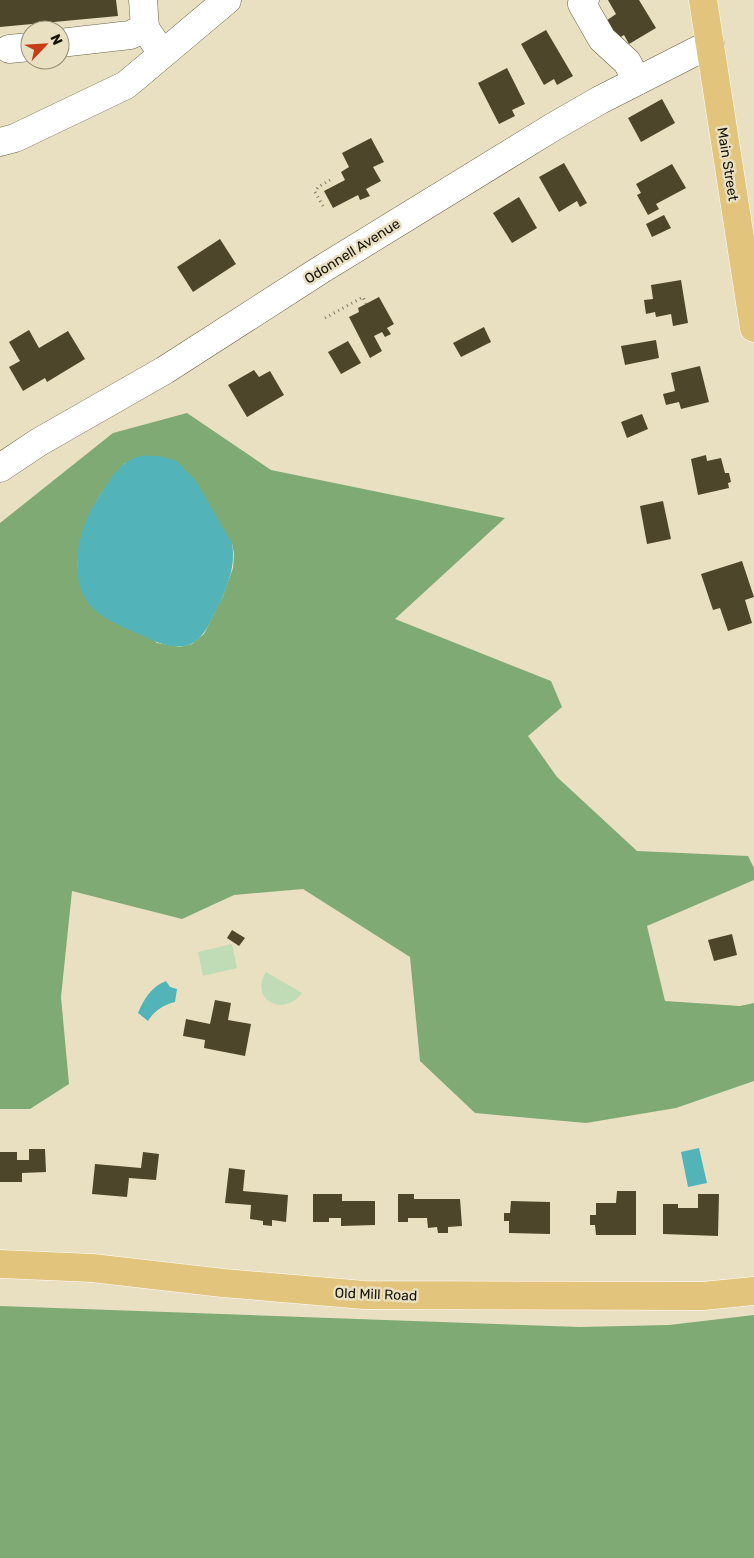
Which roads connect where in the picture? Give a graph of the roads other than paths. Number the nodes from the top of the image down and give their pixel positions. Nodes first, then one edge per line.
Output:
1 (142, 0) edge
2 (227, 0) edge
3 (585, 0) edge
4 (703, 0) edge
5 (145, 28) junction
6 (70, 42) edge
7 (710, 44) junction
8 (162, 55) junction
9 (636, 81) junction
10 (0, 142) edge
11 (754, 328) edge
12 (0, 468) edge
13 (0, 1264) edge
14 (754, 1291) edge

1 - 5 street
2 - 8 street
3 - 9 street
4 - 7 main road, Main Street
5 - 6 street
5 - 8 street
7 - 9 street, Odonnell Avenue
7 - 11 main road, Main Street
8 - 10 street
9 - 12 street, Odonnell Avenue
13 - 14 main road, Old Mill Road

